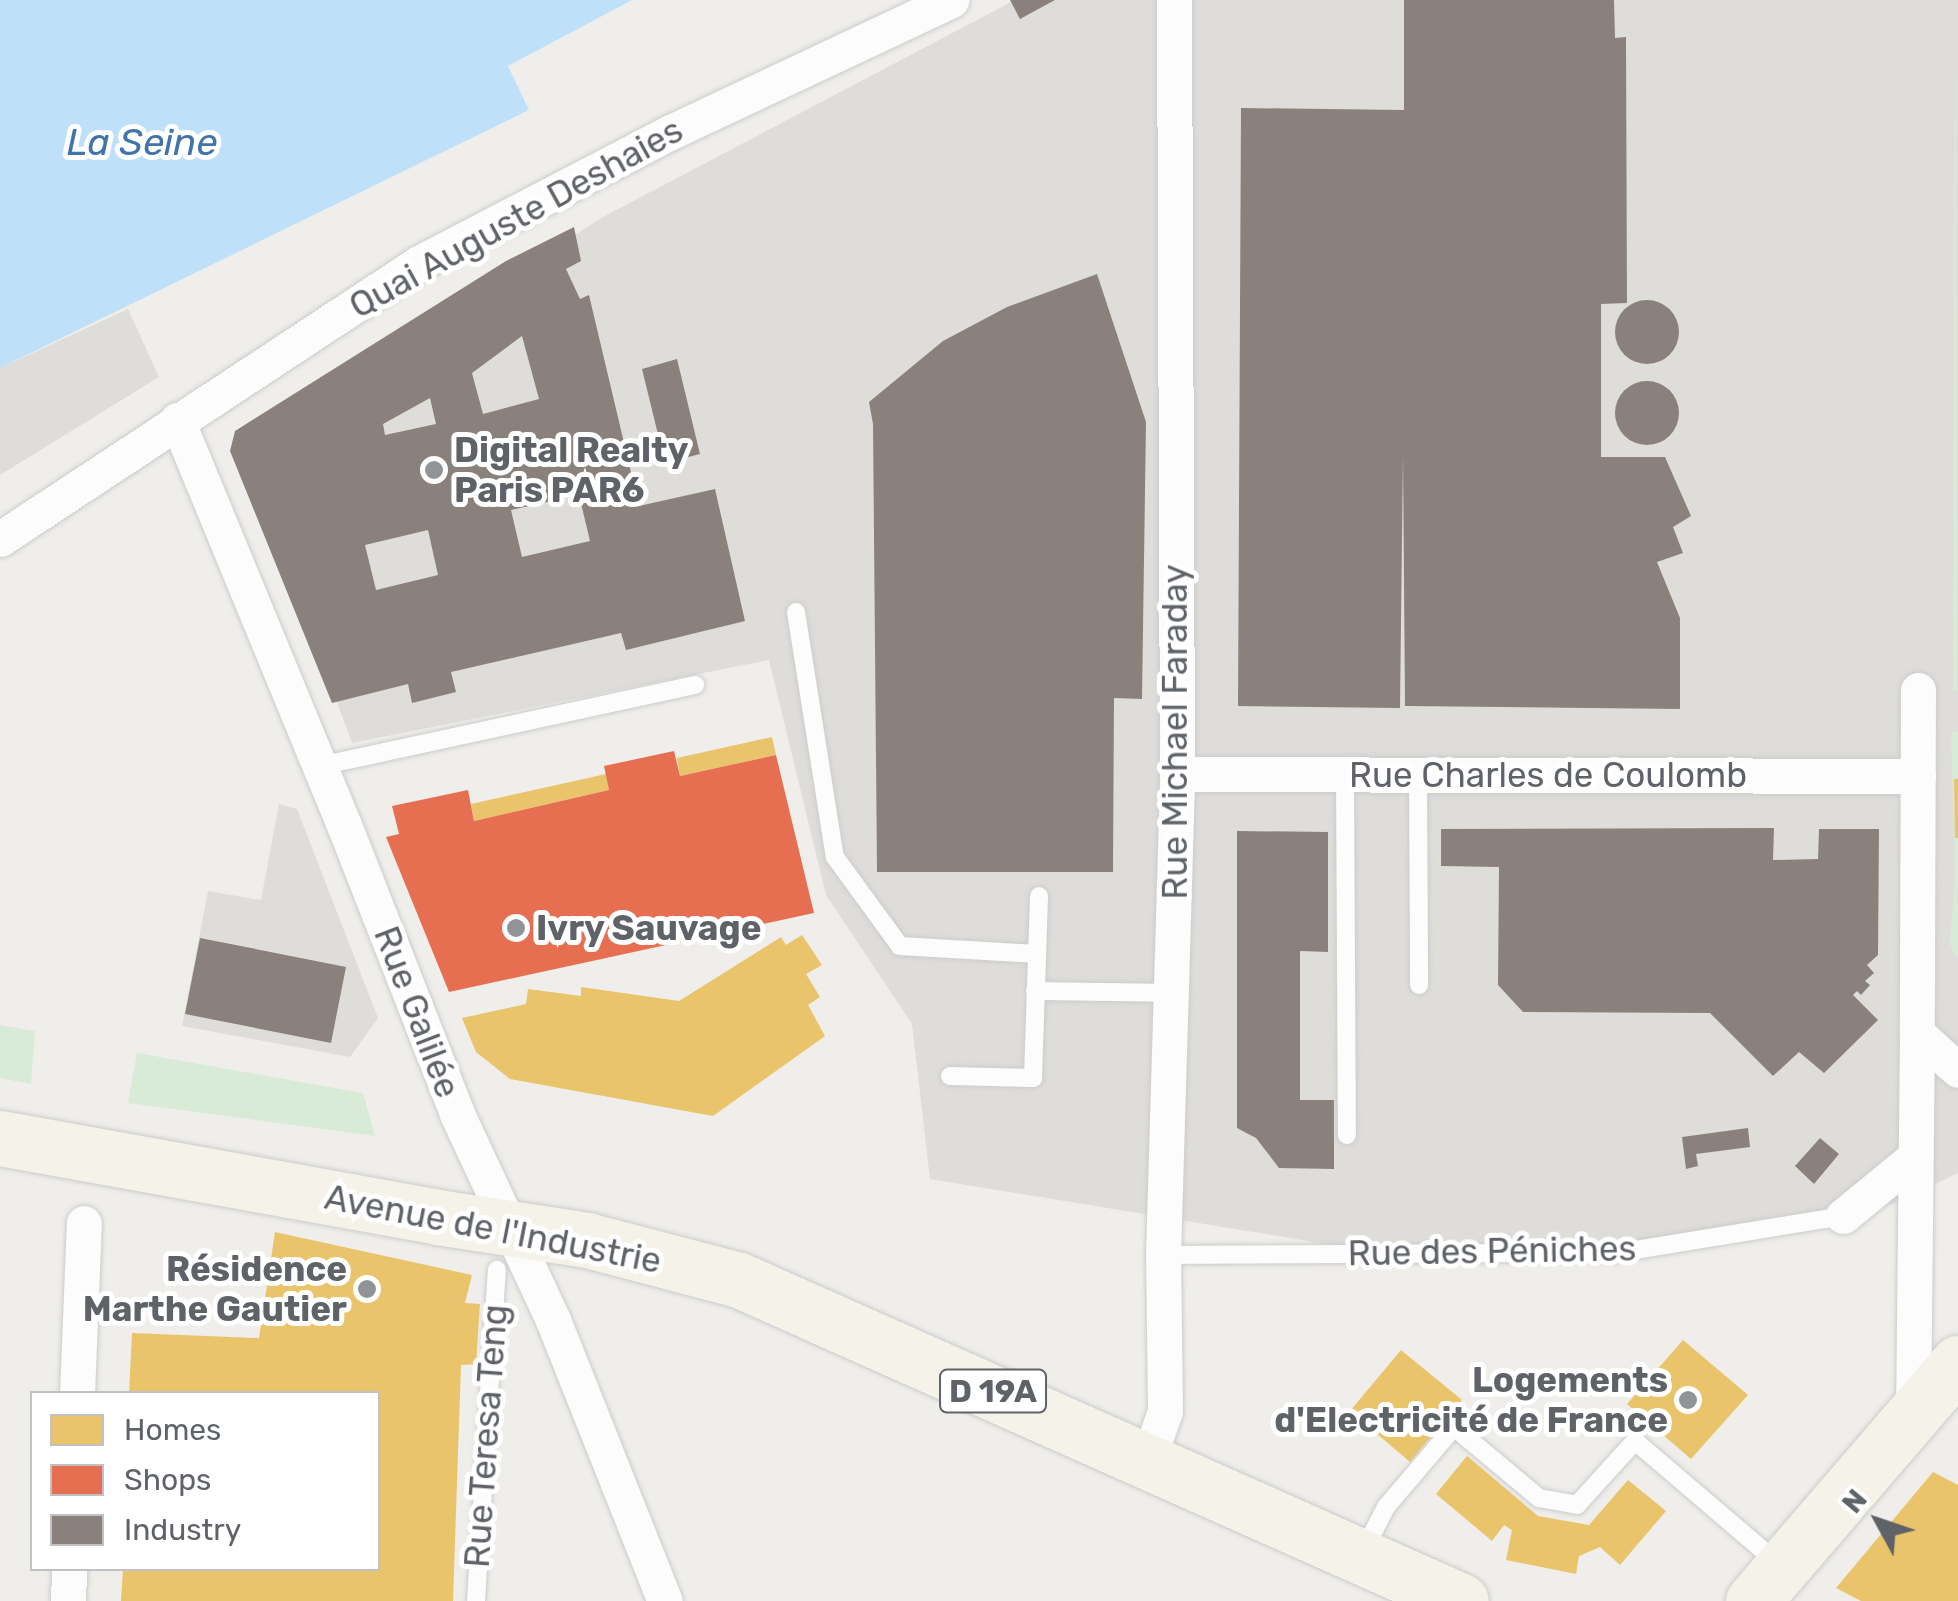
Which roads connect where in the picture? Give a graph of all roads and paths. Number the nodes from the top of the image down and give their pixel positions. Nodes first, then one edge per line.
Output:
1 (952, 0) edge
2 (1174, 0) edge
3 (176, 420) junction
4 (0, 539) edge
5 (796, 612) dead end
6 (695, 684) dead end
7 (1918, 690) dead end
8 (320, 766) junction
9 (1178, 774) junction
10 (1345, 774) junction
11 (1418, 775) junction
12 (1918, 776) junction
13 (1039, 896) dead end
14 (1037, 954) junction
15 (1419, 984) dead end
16 (1035, 991) junction
17 (1171, 993) junction
18 (1916, 1032) junction
19 (1958, 1070) edge
20 (950, 1076) dead end
21 (1347, 1135) dead end
22 (0, 1138) edge
23 (1916, 1156) junction
24 (1843, 1216) joint
25 (84, 1223) dead end
26 (503, 1250) junction
27 (1163, 1255) junction
28 (77, 1391) edge
29 (1939, 1398) edge
30 (1148, 1460) junction
31 (1361, 1556) junction
32 (69, 1571) edge
33 (1768, 1584) edge
34 (68, 1601) edge
35 (476, 1601) edge
36 (665, 1601) edge
37 (1461, 1601) edge

1 - 3 street, Quai Auguste Deshaies
2 - 9 street, Rue Michael Faraday
3 - 4 street, Quai Auguste Deshaies
3 - 8 street, Rue Galilée
5 - 14 lane
6 - 8 lane
7 - 12 street
8 - 26 street, Rue Galilée
9 - 10 street, Rue Charles de Coulomb
9 - 17 street, Rue Michael Faraday
10 - 11 street, Rue Charles de Coulomb
10 - 21 lane
11 - 12 street, Rue Charles de Coulomb
11 - 15 lane
12 - 18 street
13 - 14 lane
14 - 16 lane
16 - 17 lane
16 - 20 lane
17 - 27 street, Rue Michael Faraday
18 - 19 street
18 - 23 street
22 - 26 main road, Avenue de l'Industrie / D 19A
23 - 24 street, Rue des Péniches
23 - 29 street
24 - 27 lane, Rue des Péniches
25 - 28 street
26 - 30 main road, Avenue de l'Industrie / D 19A
26 - 35 lane, Rue Teresa Teng
26 - 36 street, Rue Galilée
27 - 30 street, Rue Michael Faraday
29 - 33 main road
30 - 31 main road, Avenue de l'Industrie / D 19A
31 - 33 lane
31 - 37 main road, Avenue de l'Industrie / D 19A
32 - 34 street

